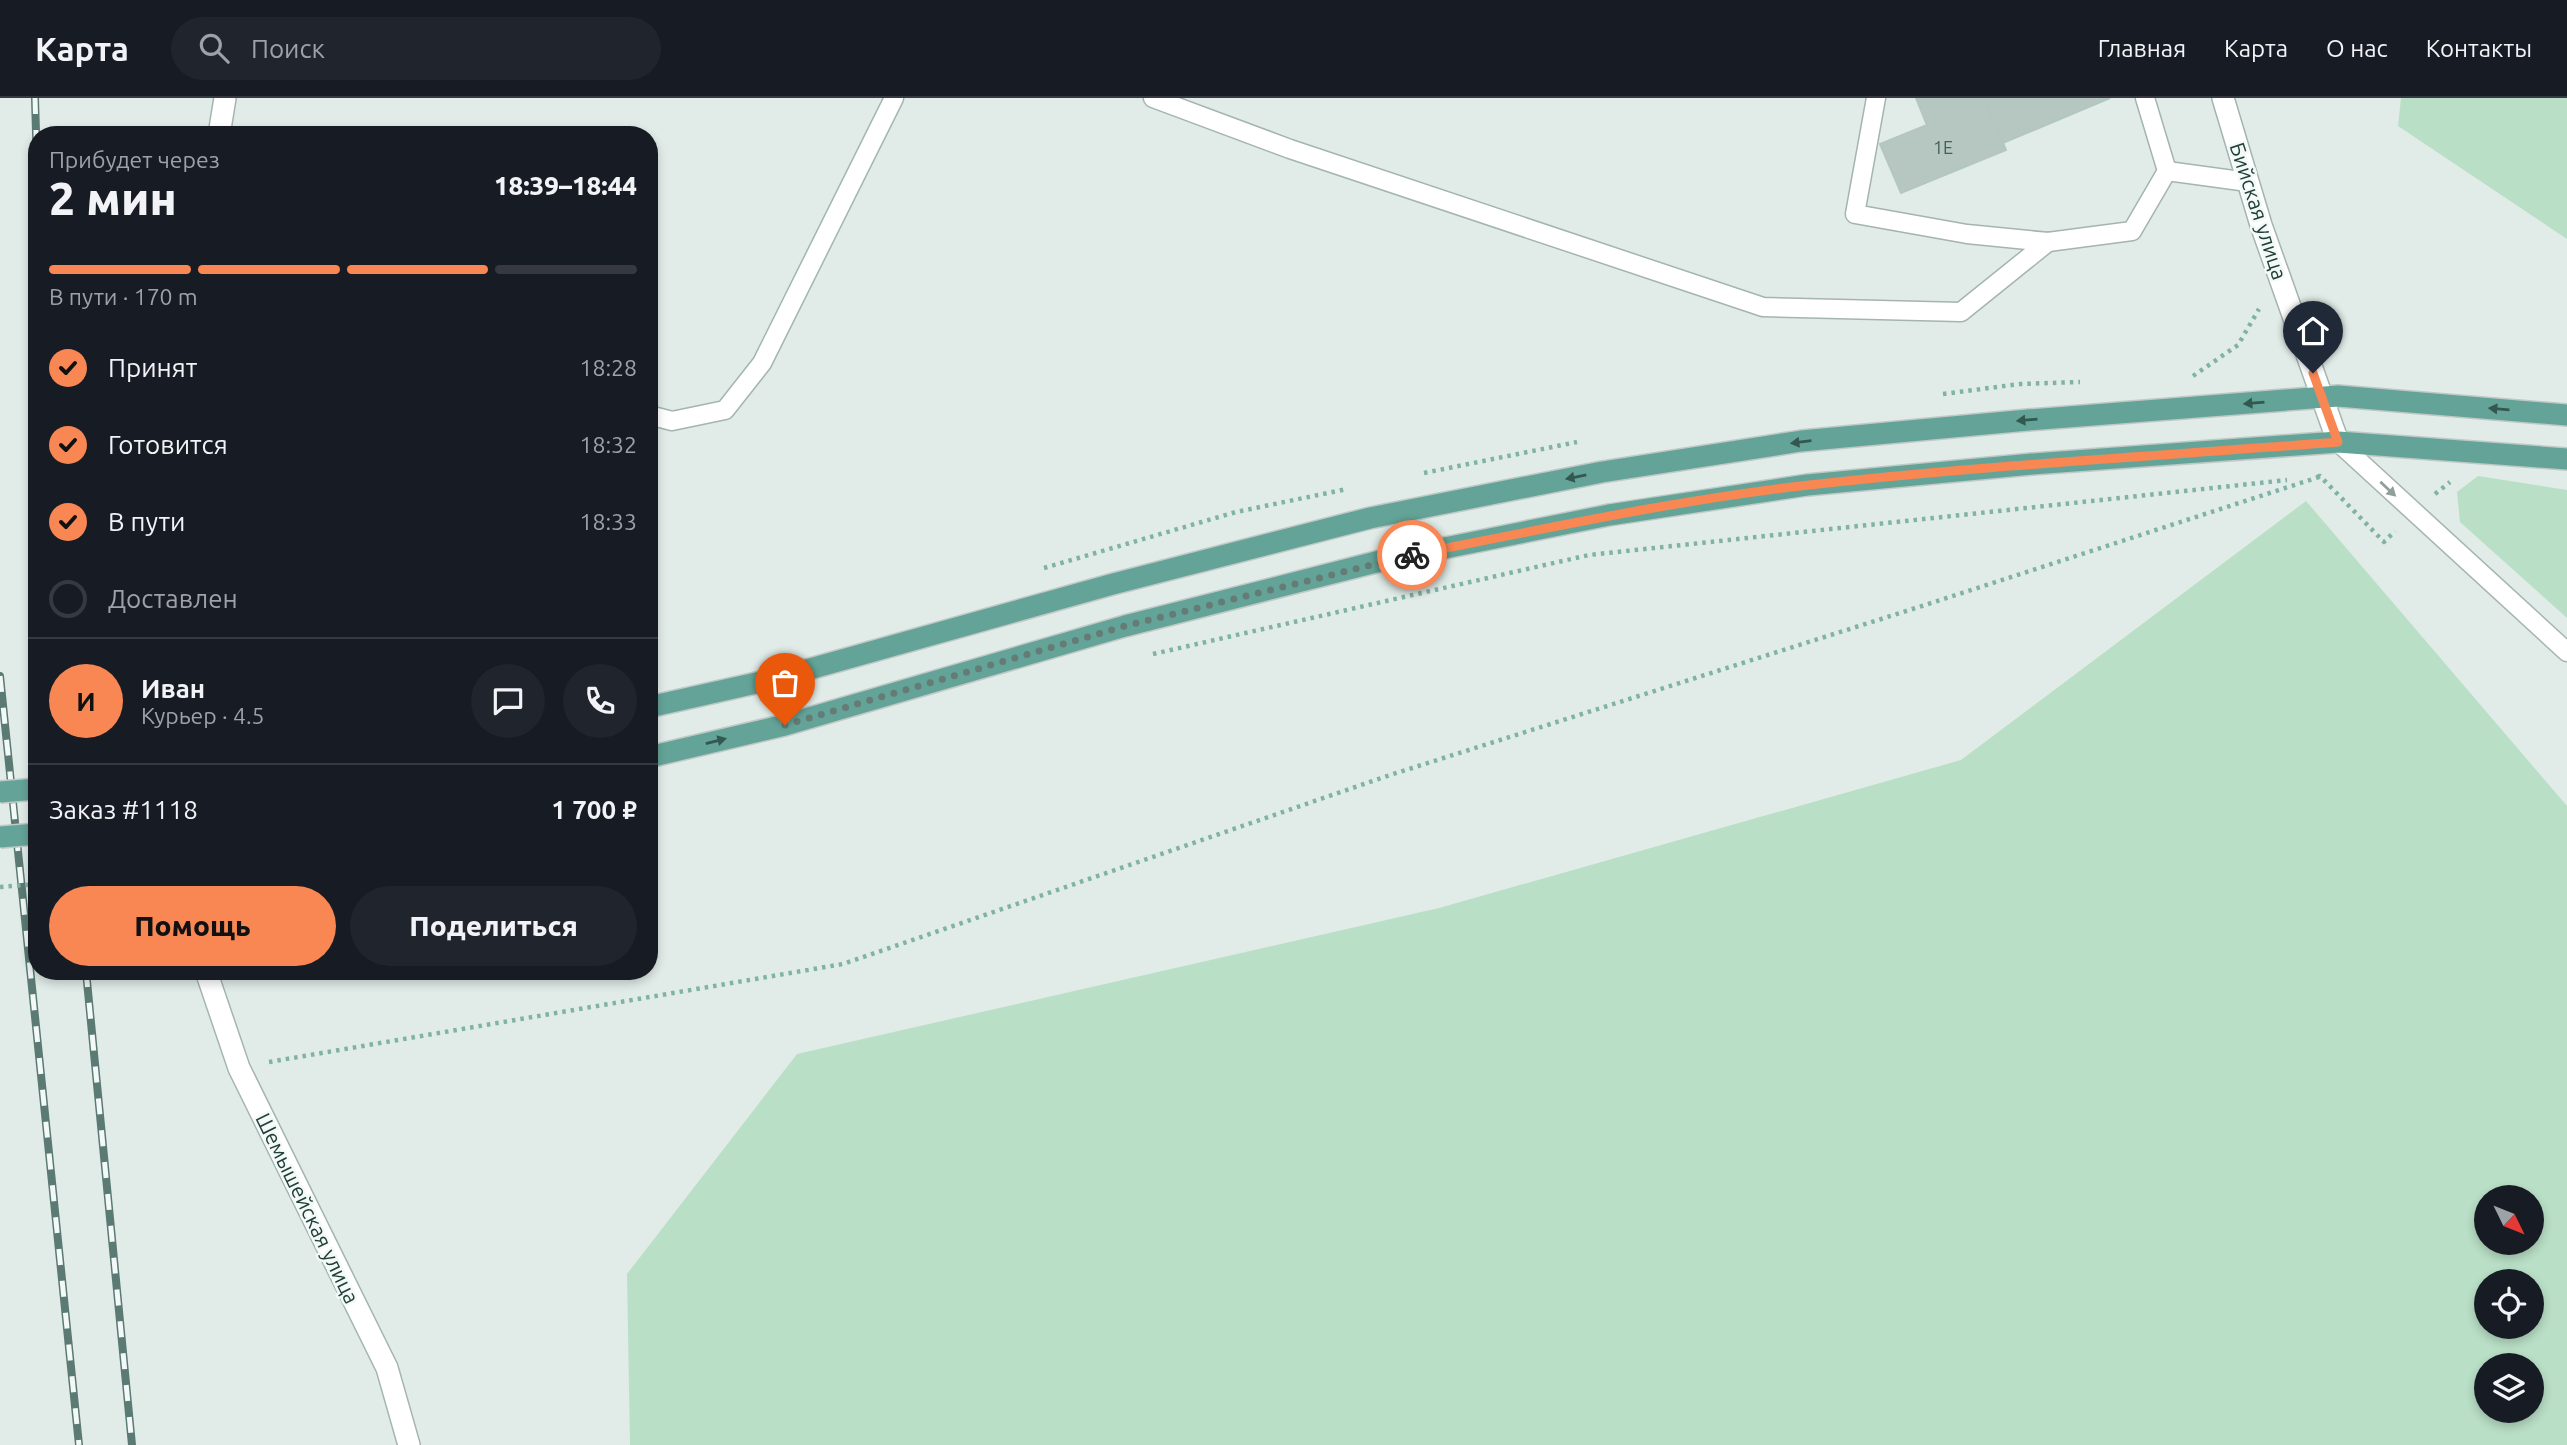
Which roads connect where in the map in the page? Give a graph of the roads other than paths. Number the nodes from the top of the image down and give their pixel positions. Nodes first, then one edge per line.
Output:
1 (225, 98) edge
2 (894, 98) edge
3 (1153, 98) edge
4 (1875, 98) edge
5 (2145, 98) edge
6 (2224, 98) edge
7 (220, 126) edge
8 (2168, 171) junction
9 (2248, 183) junction
10 (2048, 242) junction
11 (2322, 397) junction
12 (2567, 415) edge
13 (658, 417) edge
14 (2338, 442) junction
15 (2567, 459) edge
16 (2567, 652) edge
17 (658, 706) edge
18 (658, 755) edge
19 (28, 790) edge
20 (0, 792) edge
21 (28, 835) edge
22 (0, 837) edge
23 (209, 980) edge
24 (409, 1445) edge

1 - 7 street
2 - 13 lane
3 - 10 lane
4 - 10 lane
5 - 8 lane
6 - 9 street, Бийская улица
8 - 9 lane
8 - 10 lane
9 - 11 street, Бийская улица
12 -> 11 main road
11 - 14 street, Бийская улица
11 -> 17 main road
14 - 15 main road
14 -> 16 lane
18 -> 14 main road
19 - 20 main road, bridge
21 - 22 main road, bridge
23 - 24 street, Шемышейская улица

